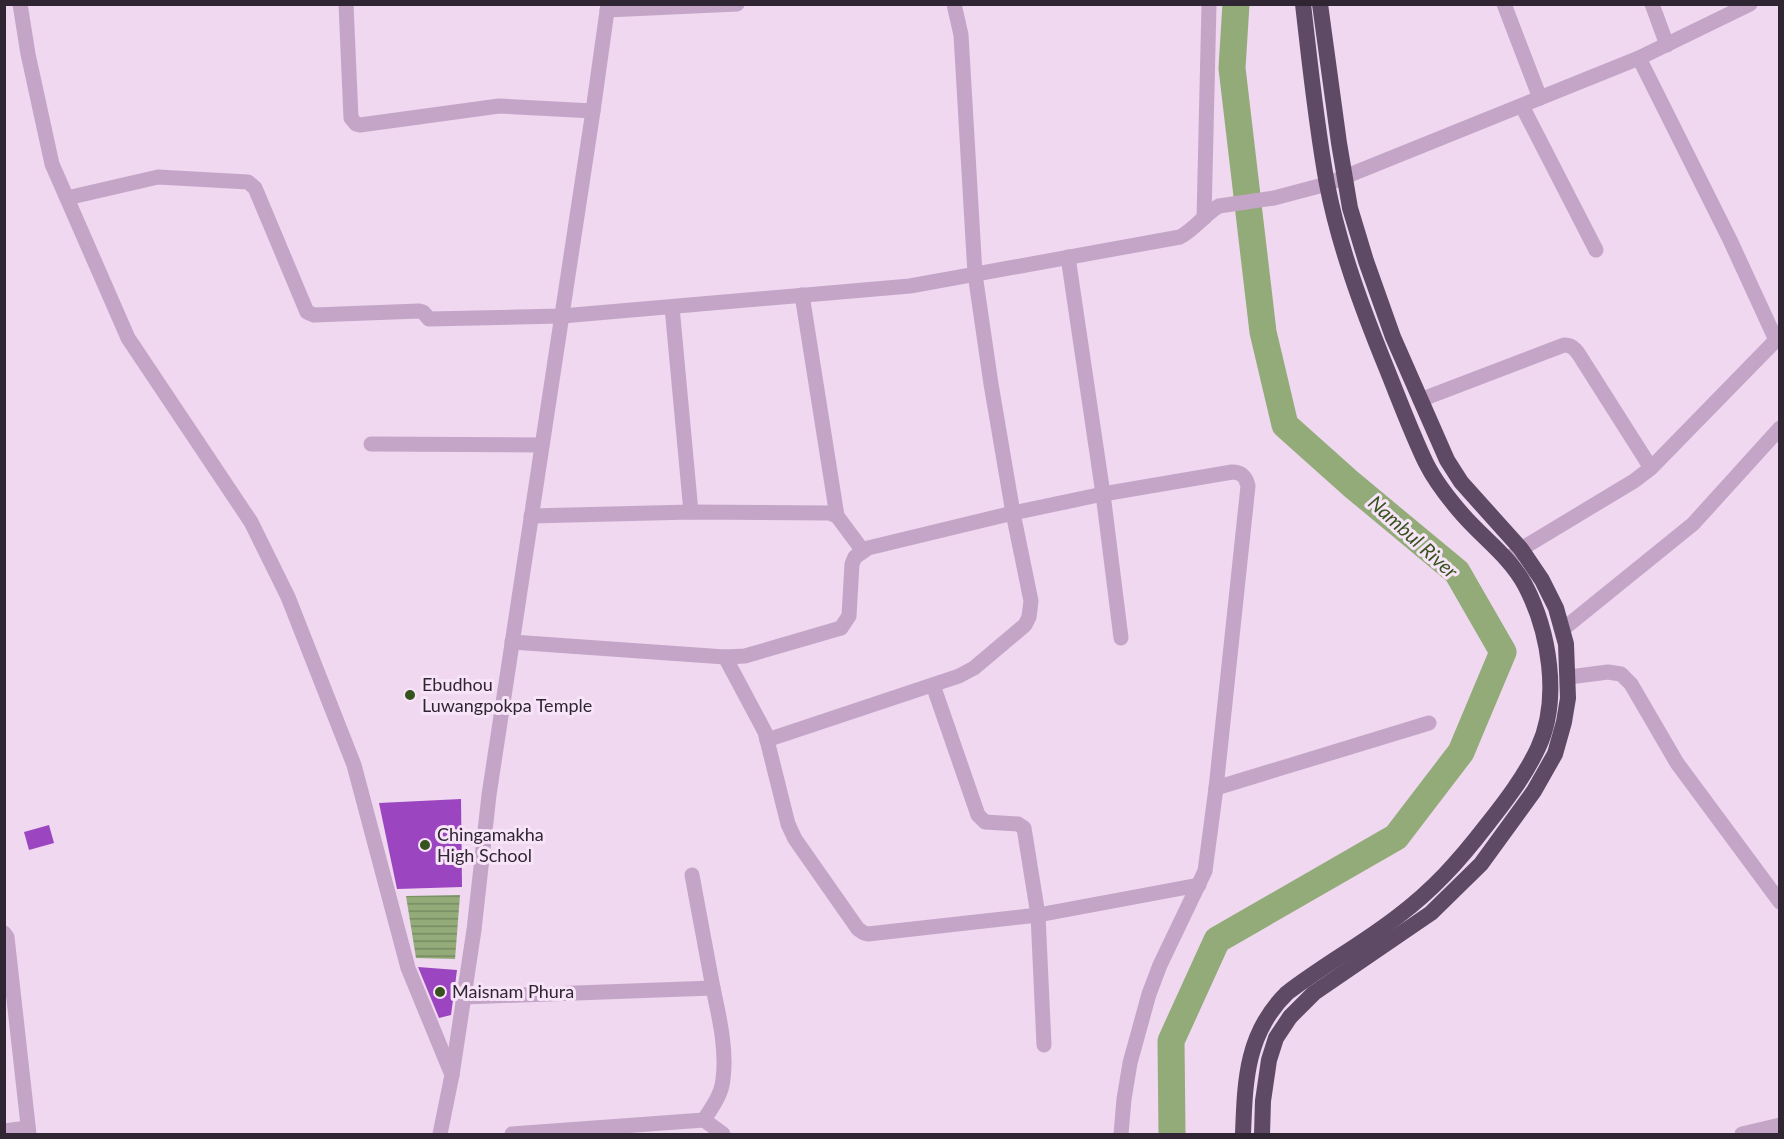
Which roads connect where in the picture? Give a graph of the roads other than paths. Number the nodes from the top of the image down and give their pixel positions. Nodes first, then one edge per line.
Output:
1 (20, 4) edge
2 (346, 4) edge
3 (737, 4) edge
4 (954, 4) edge
5 (1209, 4) edge
6 (1303, 4) edge
7 (1320, 4) edge
8 (1504, 4) edge
9 (1652, 4) edge
10 (1750, 4) edge
11 (608, 7) edge
12 (1666, 45) junction
13 (1639, 58) junction
14 (1540, 98) junction
15 (1522, 106) junction
16 (594, 111) junction
17 (1344, 176) junction
18 (1327, 184) junction
19 (67, 198) junction
20 (1204, 218) junction
21 (1596, 250) dead end
22 (1068, 257) junction
23 (975, 274) junction
24 (802, 295) junction
25 (672, 307) junction
26 (562, 316) junction
27 (1778, 339) edge
28 (1420, 400) junction
29 (1779, 428) edge
30 (371, 444) dead end
31 (542, 445) junction
32 (1651, 468) junction
33 (1103, 494) junction
34 (691, 512) junction
35 (1013, 513) junction
36 (531, 516) junction
37 (837, 516) junction
38 (1521, 549) junction
39 (862, 551) junction
40 (1507, 560) junction
41 (1562, 630) junction
42 (1121, 638) dead end
43 (512, 642) junction
44 (725, 657) junction
45 (1569, 676) junction
46 (933, 685) junction
47 (1429, 723) dead end
48 (767, 740) junction
49 (1216, 788) junction
50 (692, 875) dead end
51 (1199, 885) junction
52 (1778, 895) edge
53 (1038, 915) junction
54 (4, 933) edge
55 (713, 988) junction
56 (464, 997) junction
57 (1044, 1045) dead end
58 (452, 1075) junction
59 (704, 1120) junction
60 (1779, 1125) edge
61 (4, 1131) edge
62 (29, 1131) edge
63 (440, 1134) edge
64 (512, 1134) edge
65 (723, 1134) edge
66 (1121, 1134) edge
67 (1243, 1134) edge
68 (1263, 1134) edge
69 (1742, 1134) edge

1 - 19 street
2 - 16 street
3 - 11 street
4 - 23 street
5 - 20 street
6 - 18 highway
7 - 17 highway
8 - 14 street
9 - 12 street
10 - 12 street
11 - 16 street
12 - 13 street
13 - 14 street
13 - 27 street
14 - 15 street
15 - 17 street
15 - 21 street
16 - 26 street
17 - 18 street
17 - 28 highway
18 - 20 street
18 - 40 highway
19 - 26 street
19 - 58 street
20 - 22 street
22 - 23 street
22 - 33 street
23 - 24 street
23 - 35 street
24 - 25 street
24 - 37 street
25 - 26 street
25 - 34 street
26 - 31 street
27 - 32 street
28 - 32 street
28 - 38 highway
29 - 41 street
30 - 31 street
31 - 36 street
32 - 38 street
33 - 35 street
33 - 42 street
33 - 49 street
34 - 36 street
34 - 37 street
35 - 39 street
35 - 46 street
36 - 43 street
37 - 39 street
38 - 40 street
38 - 41 highway
39 - 44 street
40 - 67 highway
41 - 45 highway
43 - 44 street
43 - 56 street
44 - 48 street
45 - 52 street
45 - 68 highway
46 - 48 street
46 - 53 street
47 - 49 street
48 - 53 street
49 - 51 street
50 - 55 street
51 - 53 street
51 - 66 street
53 - 57 street
54 - 62 street
55 - 56 street
55 - 59 street
56 - 58 street
58 - 63 street
59 - 64 street
59 - 65 street
60 - 69 street
61 - 62 street

